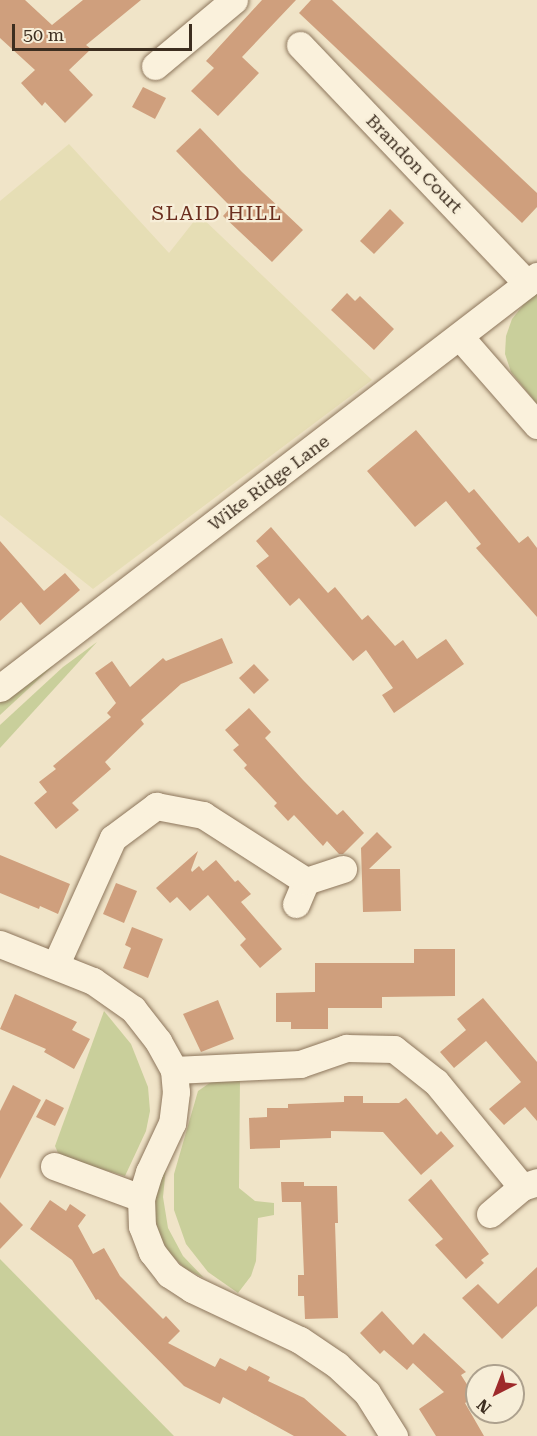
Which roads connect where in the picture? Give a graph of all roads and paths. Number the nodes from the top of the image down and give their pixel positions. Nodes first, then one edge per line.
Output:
1 (234, 0) edge
2 (300, 45) dead end
3 (155, 66) dead end
4 (532, 280) edge
5 (460, 337) junction
6 (537, 425) edge
7 (0, 688) edge
8 (343, 869) dead end
9 (0, 944) edge
10 (56, 964) junction
11 (174, 1070) junction
12 (54, 1166) dead end
13 (530, 1184) edge
14 (141, 1198) junction
15 (490, 1214) dead end
16 (394, 1436) edge

1 - 3 street
2 - 4 street, Brandon Court
4 - 5 street, Wike Ridge Lane
5 - 6 street
5 - 7 street, Wike Ridge Lane
8 - 10 street
9 - 10 street
10 - 11 street
11 - 13 street
11 - 14 street
12 - 14 street
13 - 15 street
14 - 16 street

